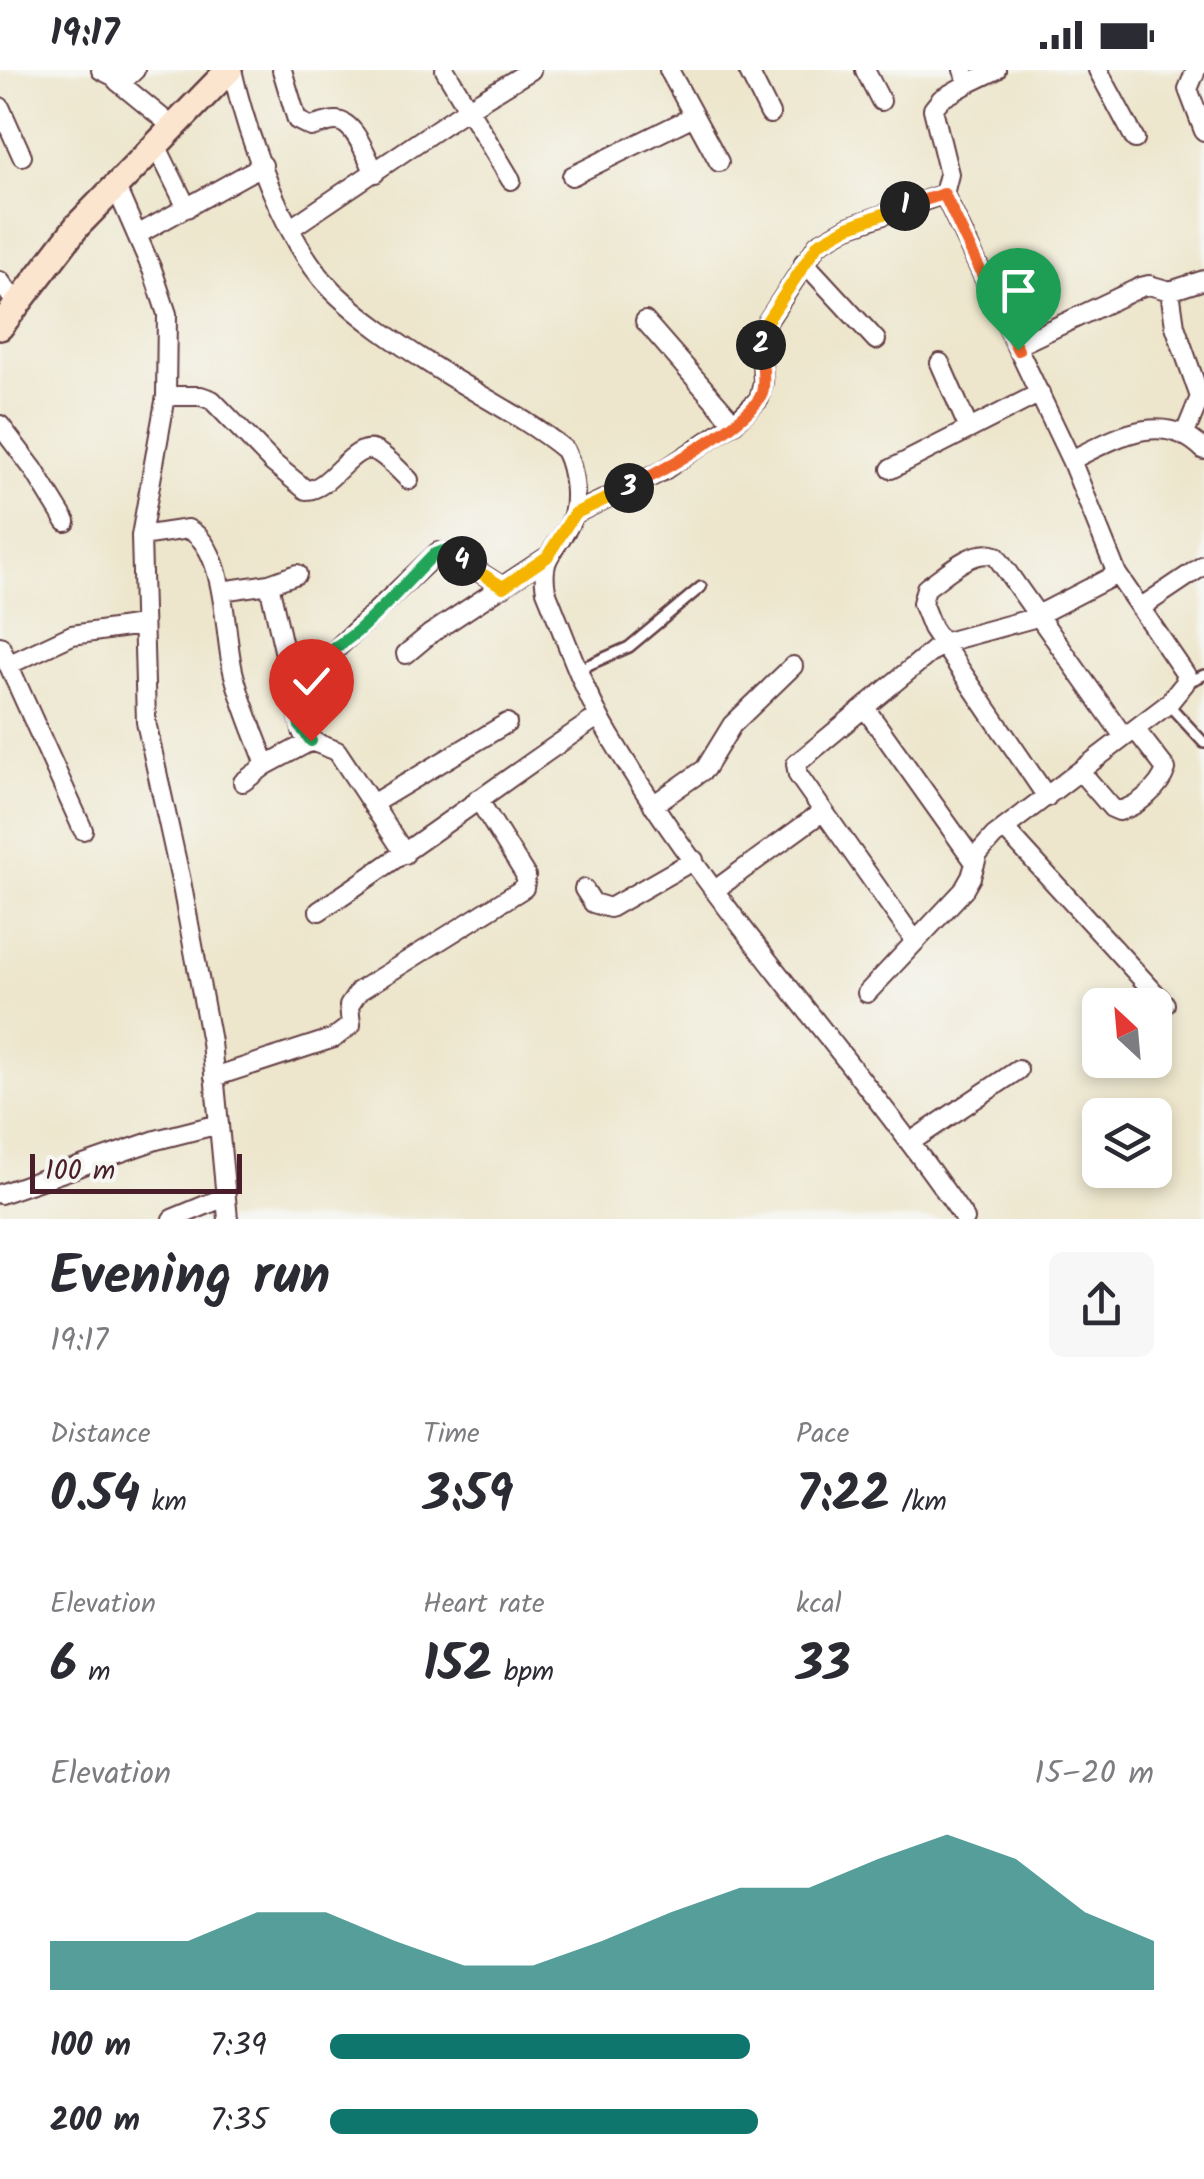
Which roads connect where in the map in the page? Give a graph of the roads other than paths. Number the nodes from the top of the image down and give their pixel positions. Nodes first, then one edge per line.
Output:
1 (135, 70) edge
2 (231, 70) edge
3 (445, 70) edge
4 (531, 70) edge
5 (669, 70) edge
6 (748, 70) edge
7 (865, 70) edge
8 (996, 70) edge
9 (1098, 70) edge
10 (1196, 70) edge
11 (289, 73) edge
12 (109, 75) edge
13 (966, 77) edge
14 (881, 101) dead end
15 (0, 107) edge
16 (467, 109) junction
17 (770, 114) dead end
18 (694, 116) junction
19 (1204, 131) edge
20 (164, 135) junction
21 (1135, 139) dead end
22 (22, 156) dead end
23 (719, 162) dead end
24 (263, 165) junction
25 (375, 173) junction
26 (572, 176) dead end
27 (511, 180) dead end
28 (115, 186) junction
29 (944, 194) junction
30 (187, 208) junction
31 (291, 228) junction
32 (137, 235) junction
33 (804, 262) junction
34 (1204, 280) edge
35 (0, 281) edge
36 (1170, 291) junction
37 (16, 303) junction
38 (644, 322) dead end
39 (0, 327) edge
40 (876, 340) dead end
41 (1016, 346) junction
42 (940, 363) dead end
43 (1040, 393) junction
44 (166, 396) junction
45 (734, 424) junction
46 (0, 425) edge
47 (969, 429) junction
48 (1184, 436) junction
49 (1204, 450) edge
50 (1071, 460) junction
51 (890, 469) dead end
52 (409, 480) dead end
53 (574, 514) junction
54 (66, 522) dead end
55 (140, 536) junction
56 (547, 557) junction
57 (1204, 565) edge
58 (297, 574) dead end
59 (1116, 574) junction
60 (270, 584) junction
61 (503, 587) junction
62 (701, 587) dead end
63 (221, 592) junction
64 (1140, 608) junction
65 (1038, 614) junction
66 (141, 625) junction
67 (942, 643) junction
68 (0, 646) edge
69 (406, 654) dead end
70 (8, 664) junction
71 (793, 666) dead end
72 (579, 669) junction
73 (288, 671) junction
74 (1204, 675) edge
75 (1185, 682) junction
76 (1168, 704) junction
77 (865, 708) junction
78 (599, 716) junction
79 (507, 723) dead end
80 (1129, 733) junction
81 (311, 741) junction
82 (1204, 743) edge
83 (266, 765) junction
84 (1080, 771) junction
85 (243, 782) dead end
86 (1047, 797) junction
87 (478, 799) junction
88 (372, 804) junction
89 (653, 805) junction
90 (822, 812) junction
91 (1004, 829) junction
92 (83, 830) dead end
93 (406, 854) junction
94 (694, 860) junction
95 (974, 861) junction
96 (584, 889) dead end
97 (716, 890) junction
98 (319, 911) dead end
99 (915, 942) junction
100 (1150, 988) edge
101 (867, 994) dead end
102 (1018, 1070) dead end
103 (214, 1077) junction
104 (219, 1124) junction
105 (912, 1142) junction
106 (0, 1194) edge
107 (225, 1196) junction
108 (172, 1219) edge
109 (228, 1219) edge
110 (965, 1219) edge

1 - 12 street
2 - 20 street
2 - 24 street
3 - 16 street
4 - 16 street
5 - 18 street
6 - 17 street
7 - 14 street
8 - 13 street
9 - 21 street
10 - 19 street
11 - 25 street
12 - 20 street
13 - 29 street
15 - 22 street
16 - 25 street
16 - 27 street
18 - 23 street
18 - 26 street
20 - 28 street
20 - 30 street
24 - 30 street
24 - 31 street
25 - 31 street
28 - 32 street
28 - 37 street
29 - 33 street
29 - 41 street
30 - 32 street
31 - 53 street
32 - 44 street
33 - 40 street
33 - 45 street
34 - 36 street
35 - 37 street
36 - 41 street
36 - 48 street
37 - 39 street
38 - 45 street
41 - 43 street
42 - 47 street
43 - 47 street
43 - 50 street
44 - 52 street
44 - 55 street
45 - 53 street
46 - 54 street
47 - 51 street
48 - 49 street
48 - 50 street
50 - 59 street
53 - 56 street
55 - 63 street
55 - 66 street
56 - 61 street
56 - 72 street
57 - 64 street
58 - 60 street
59 - 64 street
59 - 65 street
60 - 63 street
60 - 73 street
61 - 69 street
61 - 73 street
62 - 72 lane
63 - 83 street
64 - 75 street
65 - 67 street
65 - 67 street
65 - 80 street
66 - 70 street
66 - 103 street
67 - 77 street
67 - 86 street
68 - 70 street
70 - 92 street
71 - 89 street
72 - 78 street
73 - 81 street
74 - 75 lane
75 - 76 street
76 - 80 street
76 - 82 lane
77 - 90 street
77 - 95 street
78 - 87 street
78 - 89 street
79 - 88 street
80 - 84 street
80 - 84 street
81 - 83 street
81 - 88 street
83 - 85 street
84 - 86 street
86 - 91 street
87 - 93 street
87 - 103 street
88 - 93 street
89 - 94 street
90 - 97 street
90 - 99 street
91 - 95 street
91 - 100 street
93 - 98 street
94 - 96 street
94 - 97 street
95 - 99 street
97 - 105 street
99 - 101 street
102 - 105 street
103 - 104 street
104 - 106 street
104 - 107 street
105 - 110 street
107 - 108 street
107 - 109 street

